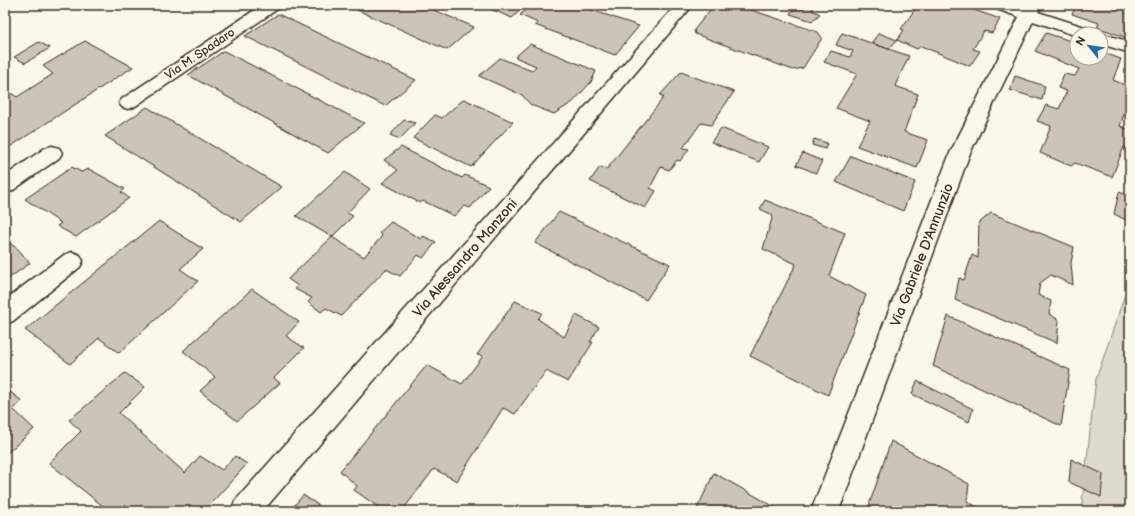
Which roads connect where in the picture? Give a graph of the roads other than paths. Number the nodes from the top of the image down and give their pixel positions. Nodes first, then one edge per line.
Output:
1 (273, 5) edge
2 (685, 5) edge
3 (1000, 5) edge
4 (1031, 10) edge
5 (1069, 26) edge
6 (1109, 41) edge
7 (1130, 48) edge
8 (128, 103) dead end
9 (52, 153) dead end
10 (5, 186) edge
11 (72, 261) dead end
12 (5, 314) edge
13 (245, 511) edge
14 (825, 511) edge

1 - 8 street, Via M. Spadaro
2 - 13 street, Via Alessandro Manzoni
3 - 4 street
4 - 5 street
4 - 14 street, Via Gabriele D'Annunzio
6 - 7 street
9 - 10 street
11 - 12 street

